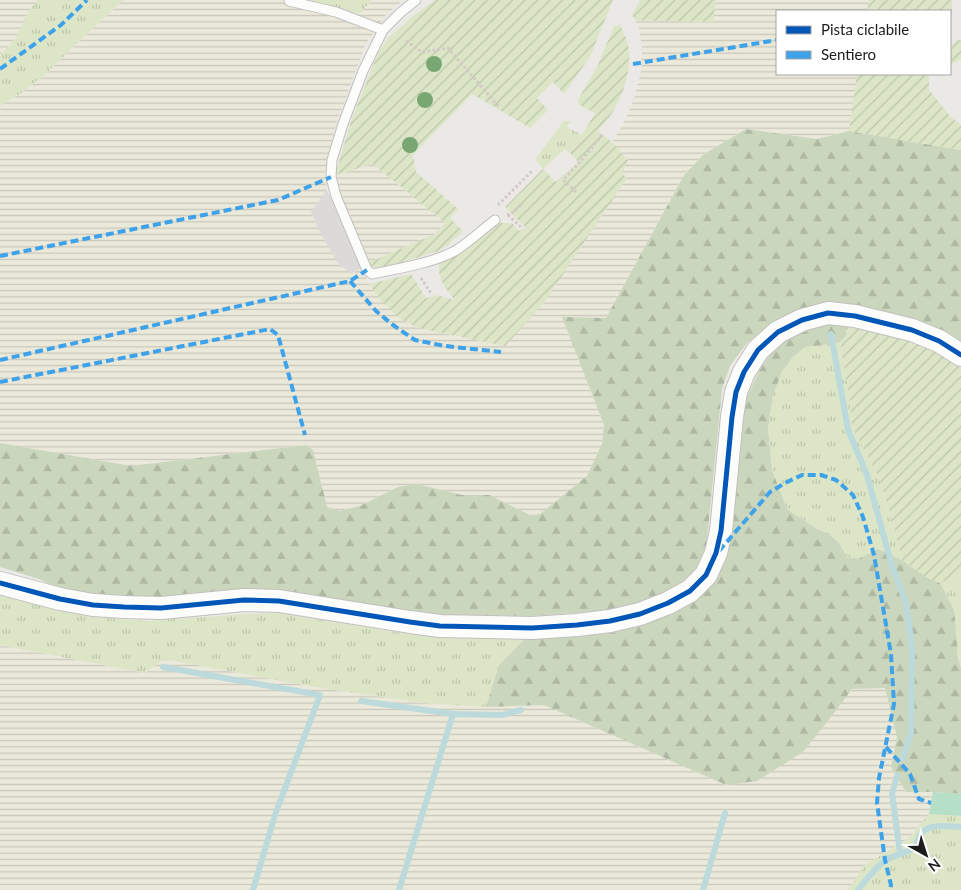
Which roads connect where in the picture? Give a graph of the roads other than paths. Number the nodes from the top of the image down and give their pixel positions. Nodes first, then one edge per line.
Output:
1 (416, 0) edge
2 (289, 1) edge
3 (383, 30) junction
4 (495, 220) road end
5 (961, 355) edge
6 (0, 583) edge

1 - 3 lane
2 - 3 lane
3 - 4 lane
5 - 6 street

